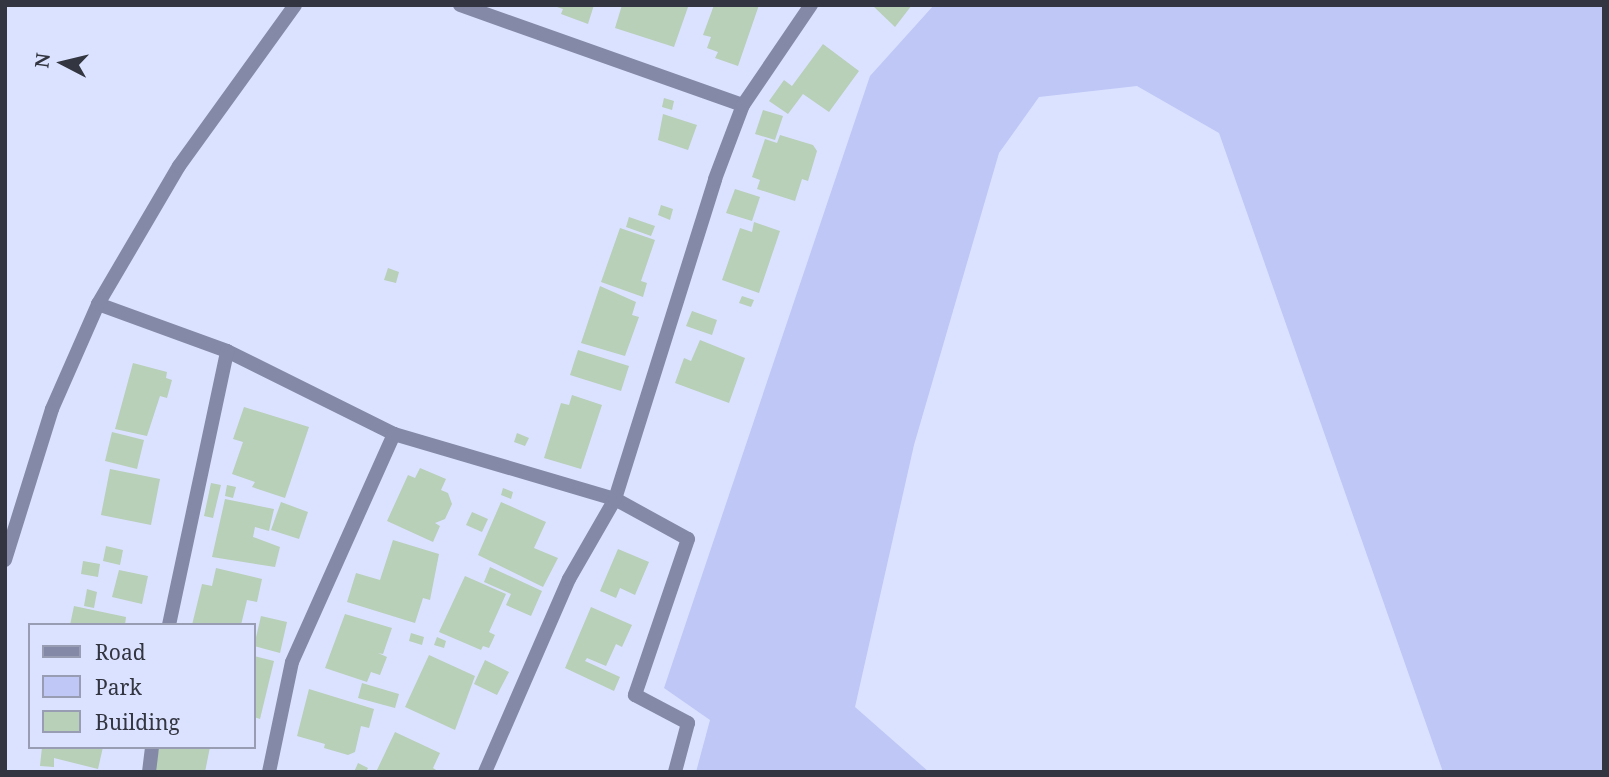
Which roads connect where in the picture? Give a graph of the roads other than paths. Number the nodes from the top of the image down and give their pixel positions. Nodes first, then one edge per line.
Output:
1 (295, 5) edge
2 (460, 5) edge
3 (811, 5) edge
4 (743, 105) junction
5 (98, 304) junction
6 (227, 351) junction
7 (394, 434) junction
8 (615, 499) junction
9 (5, 560) edge
10 (169, 623) edge
11 (152, 749) edge
12 (149, 772) edge
13 (269, 772) edge
14 (485, 772) edge
15 (675, 772) edge

1 - 5 street
2 - 4 street
3 - 4 street
4 - 8 street
5 - 6 street
5 - 9 street
6 - 7 street
6 - 10 street
7 - 8 street
7 - 13 street
8 - 14 street
8 - 15 street
11 - 12 street

